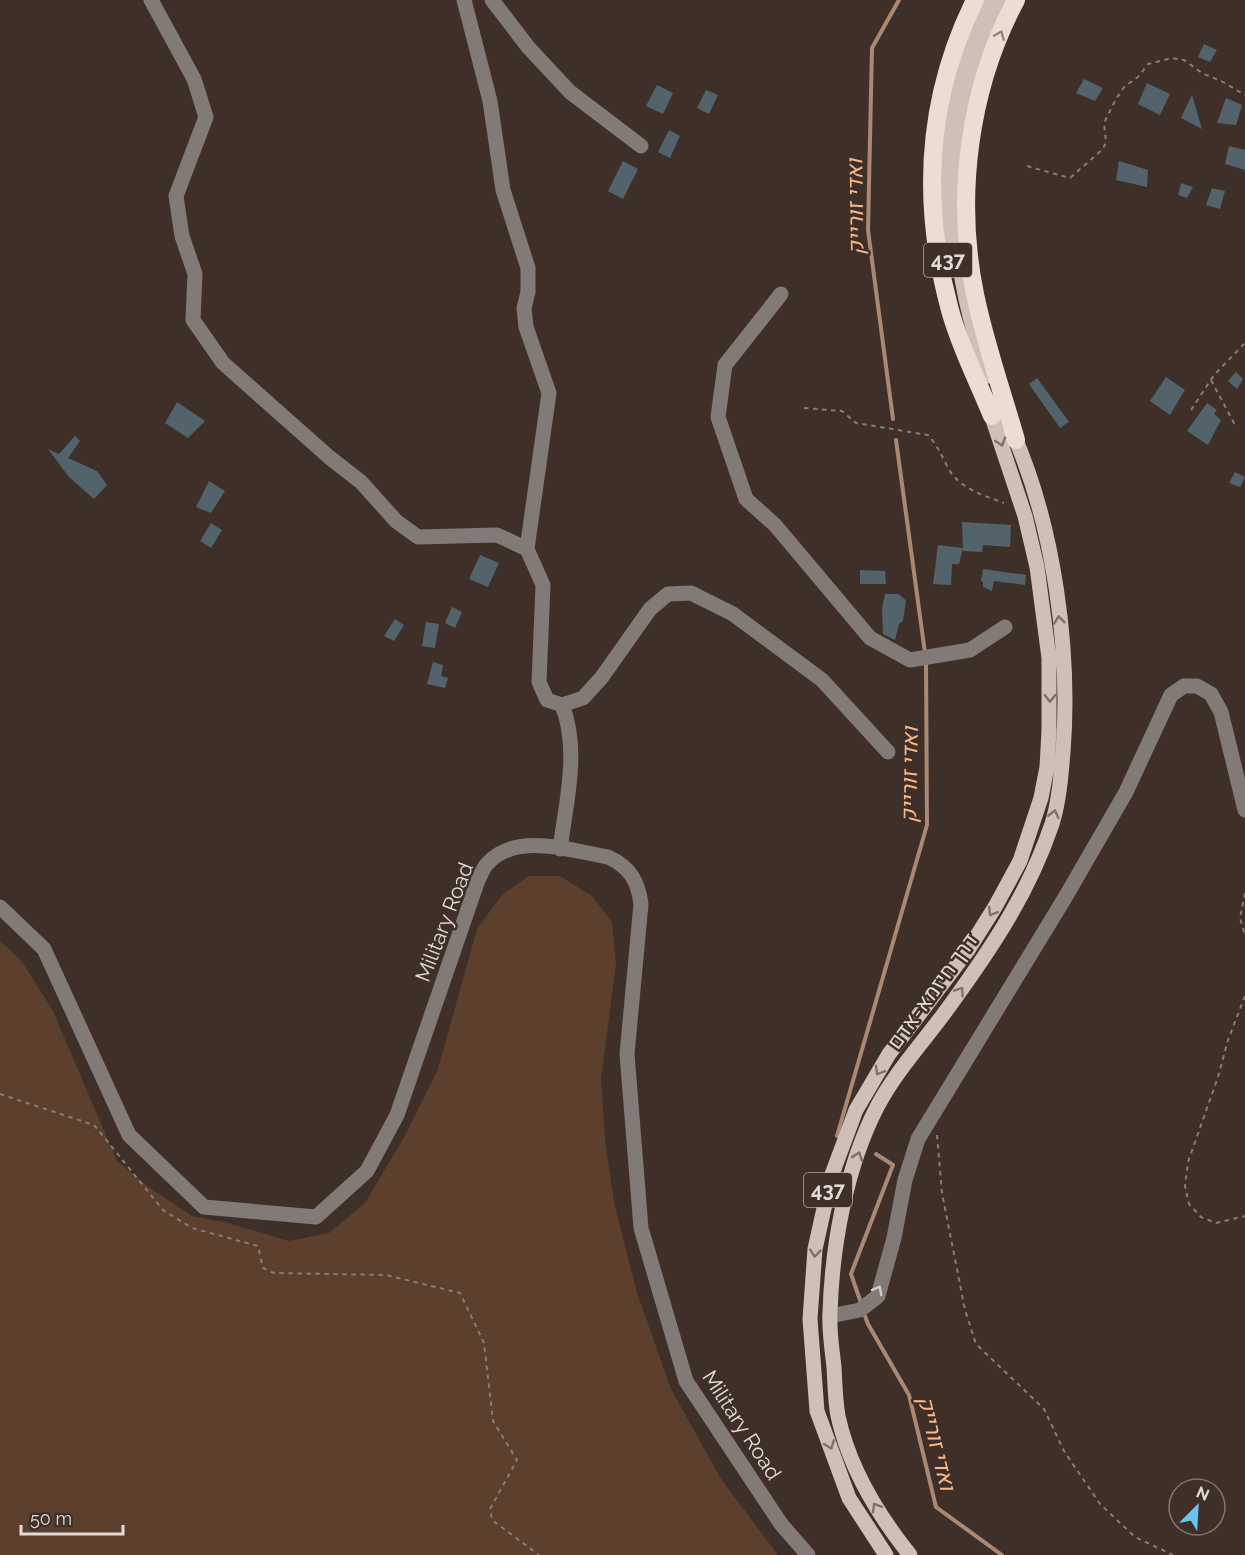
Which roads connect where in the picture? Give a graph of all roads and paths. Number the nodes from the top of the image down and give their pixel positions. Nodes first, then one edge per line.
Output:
1 (151, 0) edge
2 (464, 0) edge
3 (492, 0) edge
4 (975, 0) edge
5 (988, 0) edge
6 (1000, 0) edge
7 (1016, 0) edge
8 (1245, 95) edge
9 (641, 146) dead end
10 (1027, 166) dead end
11 (782, 294) dead end
12 (1245, 343) edge
13 (1210, 380) junction
14 (804, 408) dead end
15 (1191, 410) dead end
16 (992, 416) junction
17 (1235, 425) dead end
18 (1016, 440) junction
19 (1004, 503) dead end
20 (527, 549) junction
21 (1005, 627) dead end
22 (562, 705) junction
23 (888, 752) dead end
24 (1245, 810) edge
25 (560, 849) junction
26 (1245, 893) edge
27 (0, 907) edge
28 (1245, 935) edge
29 (1245, 996) edge
30 (0, 1094) edge
31 (937, 1134) dead end
32 (1245, 1216) edge
33 (830, 1316) junction
34 (539, 1555) edge
35 (808, 1555) edge
36 (886, 1555) edge
37 (910, 1555) edge
38 (1173, 1555) edge

1 - 20 street
2 - 20 street
3 - 9 street
4 - 16 highway
5 - 16 main road, 437
6 - 18 main road, 437
18 -> 7 highway
8 - 10 path
11 - 21 street
12 - 13 path
13 - 15 path
13 - 17 path
14 - 19 path
16 -> 36 main road, דרך חיזמא-אדם / 437
33 -> 18 main road, דרך חיזמא-אדם / 437
20 - 22 street
22 - 23 street
22 - 25 street
33 -> 24 street
25 - 27 street, Military Road
25 - 35 street, Military Road
26 - 28 path
29 - 32 path
30 - 34 path
31 - 38 path
37 -> 33 main road, דרך חיזמא-אדם / 437

